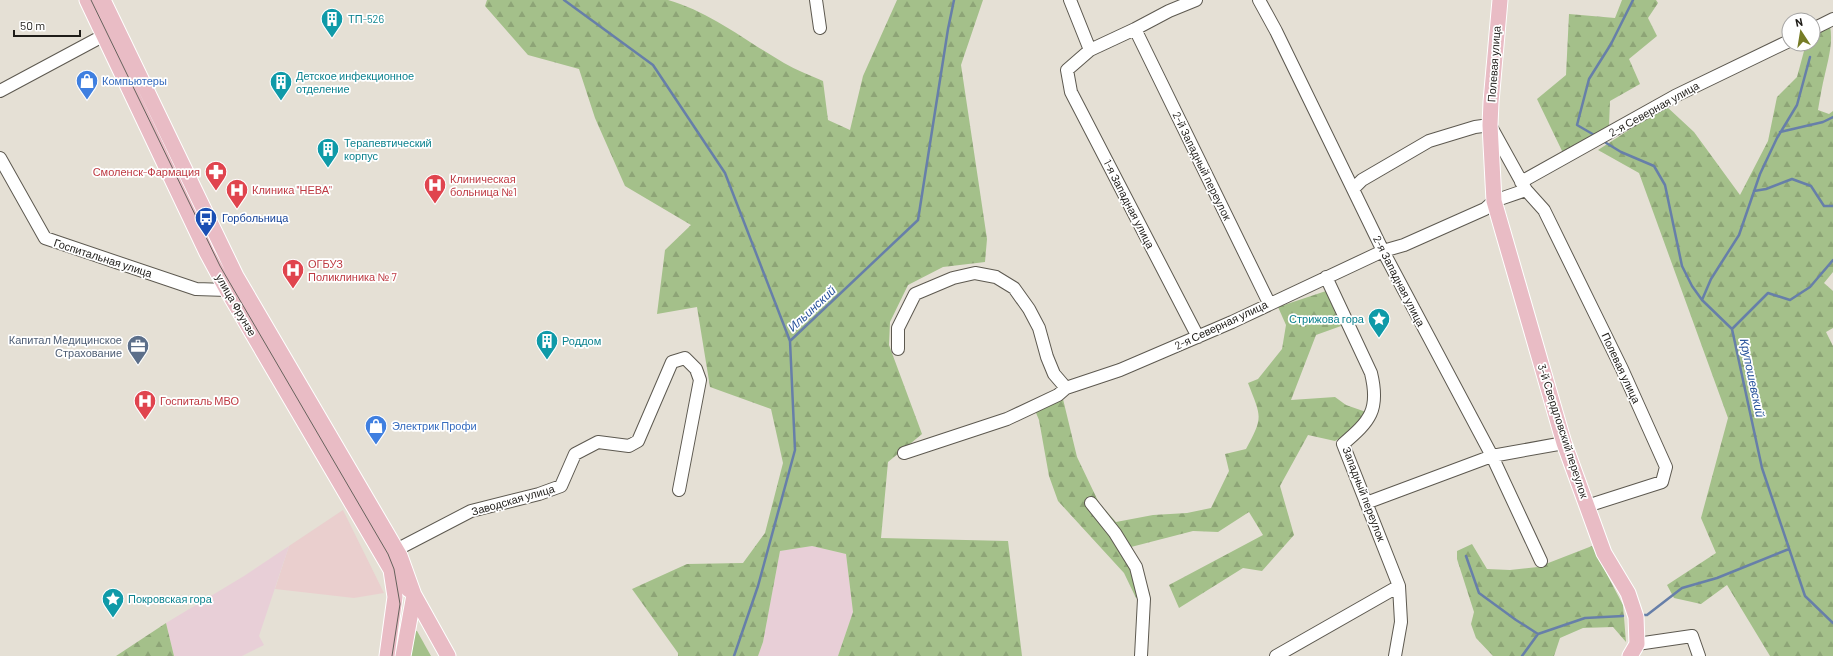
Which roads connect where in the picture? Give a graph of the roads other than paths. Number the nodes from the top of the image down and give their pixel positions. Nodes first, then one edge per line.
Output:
1 (86, 0) edge
2 (103, 0) edge
3 (816, 0) edge
4 (1070, 0) edge
5 (1196, 0) edge
6 (1259, 0) edge
7 (1500, 0) edge
8 (1166, 5) edge
9 (1833, 19) edge
10 (1821, 25) edge
11 (820, 28) dead end
12 (1135, 29) junction
13 (110, 32) junction
14 (1781, 45) edge
15 (1090, 50) junction
16 (0, 92) edge
17 (1490, 125) junction
18 (0, 158) edge
19 (1524, 186) junction
20 (1353, 189) junction
21 (1494, 201) junction
22 (1383, 251) junction
23 (1326, 277) junction
24 (227, 290) junction
25 (1269, 304) junction
26 (1198, 337) junction
27 (898, 349) dead end
28 (1066, 388) junction
29 (1564, 443) junction
30 (904, 453) dead end
31 (1492, 456) junction
32 (679, 490) dead end
33 (1091, 503) dead end
34 (1366, 503) junction
35 (1587, 506) junction
36 (396, 550) junction
37 (1542, 561) dead end
38 (391, 570) junction
39 (1399, 586) junction
40 (414, 595) junction
41 (1634, 650) edge
42 (387, 656) edge
43 (403, 656) edge
44 (448, 656) edge
45 (1141, 656) edge
46 (1276, 656) edge
47 (1395, 656) edge
48 (1699, 656) edge

1 - 13 main road, улица Фрунзе
2 - 13 main road, улица Фрунзе
3 - 11 street
4 - 15 street
5 - 8 street
6 - 20 street, 2-я Западная улица
7 - 17 main road, Полевая улица
8 - 12 street
9 - 10 street
12 - 15 street
12 - 25 street, 2-й Западный переулок
13 - 16 street
13 - 24 main road, улица Фрунзе
13 - 36 main road, улица Фрунзе
14 - 19 street, 2-я Северная улица
15 - 26 street, 1-я Западная улица
17 - 19 street
17 - 20 street
17 - 21 main road, Полевая улица
18 - 24 street, Госпитальная улица
19 - 21 street, 2-я Северная улица
19 - 35 street, Полевая улица
20 - 22 street, 2-я Западная улица
21 - 22 street, 2-я Северная улица
21 - 29 main road, 3-й Свердловский переулок
22 - 23 street, 2-я Северная улица
22 - 31 street, 2-я Западная улица
23 - 25 street, 2-я Северная улица
23 - 34 street, Западный переулок
24 - 38 main road, улица Фрунзе
25 - 26 street, 2-я Северная улица
26 - 28 street, 2-я Северная улица
27 - 28 street
28 - 30 street, 2-я Северная улица
29 - 31 street
29 - 35 main road, 3-й Свердловский переулок
31 - 34 street
31 - 37 street, 2-я Западная улица
32 - 36 street, Заводская улица
33 - 45 street
34 - 39 street, Западный переулок
35 - 41 main road, 3-й Свердловский переулок
36 - 40 main road, улица Фрунзе
38 - 40 main road, улица Фрунзе
38 - 42 main road
39 - 46 street
39 - 47 street, Западный переулок
40 - 43 main road
40 - 44 main road, улица Фрунзе
41 - 48 street

